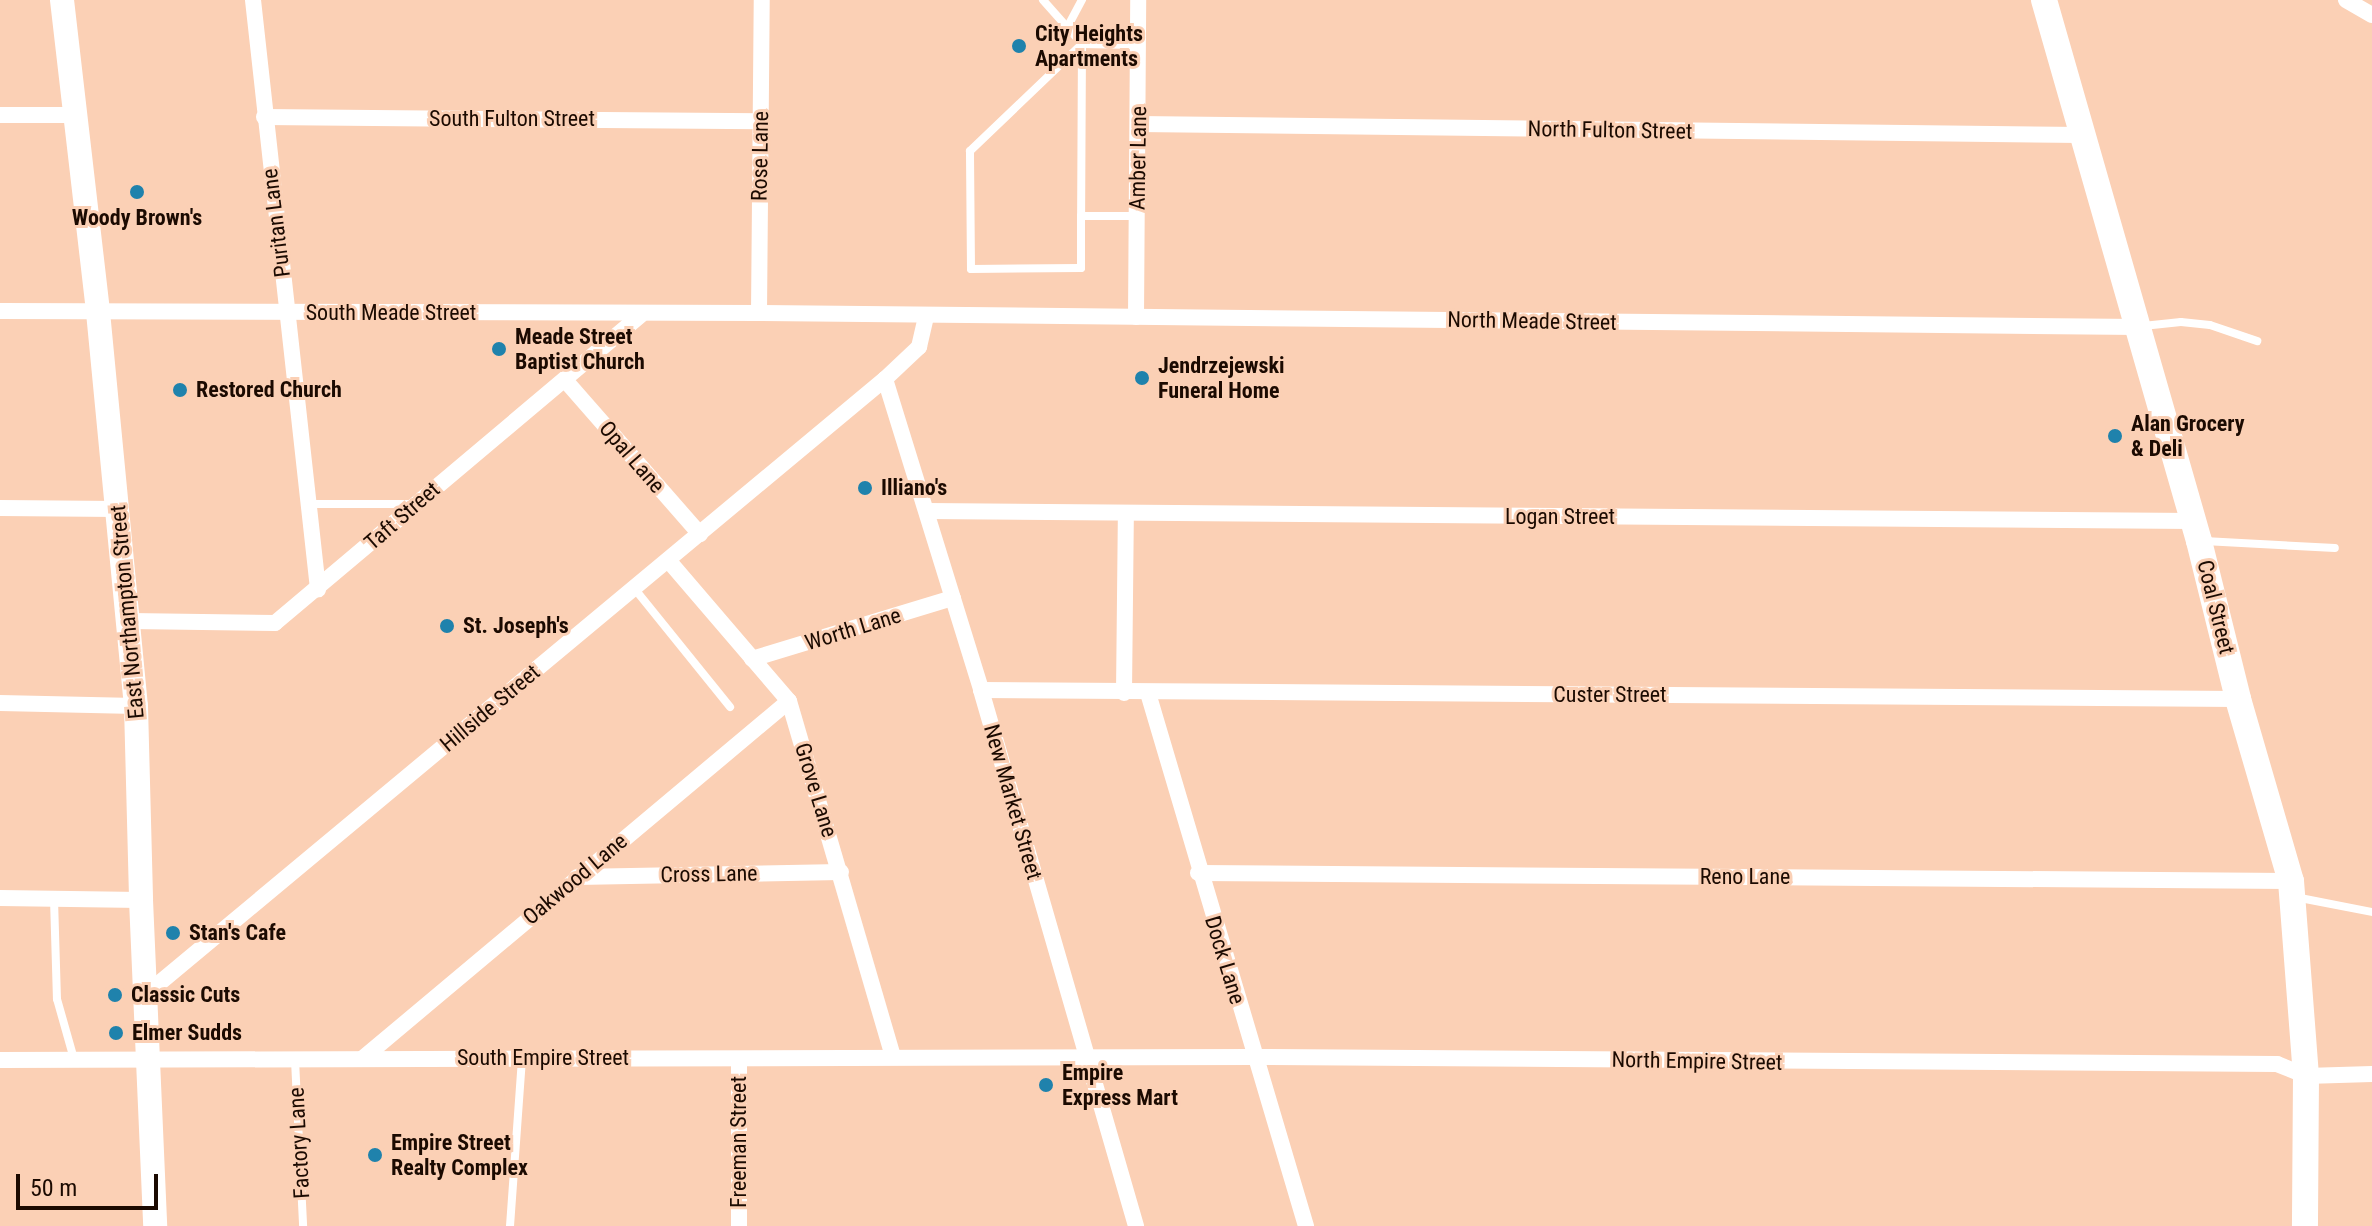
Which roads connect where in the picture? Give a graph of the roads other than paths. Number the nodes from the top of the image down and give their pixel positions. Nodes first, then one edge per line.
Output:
1 (62, 0) edge
2 (253, 0) edge
3 (762, 0) edge
4 (1043, 0) edge
5 (1082, 0) edge
6 (1138, 0) edge
7 (2044, 0) edge
8 (2346, 0) edge
9 (2372, 15) edge
10 (1068, 26) junction
11 (1082, 44) junction
12 (1138, 45) junction
13 (0, 115) edge
14 (75, 115) junction
15 (264, 117) junction
16 (761, 121) junction
17 (1138, 124) junction
18 (2082, 135) junction
19 (1081, 216) junction
20 (1137, 216) junction
21 (0, 311) edge
22 (98, 312) junction
23 (287, 312) junction
24 (759, 313) junction
25 (641, 315) junction
26 (926, 316) junction
27 (1136, 317) junction
28 (2139, 327) junction
29 (2257, 341) dead end
30 (885, 379) junction
31 (565, 380) junction
32 (306, 504) junction
33 (414, 504) junction
34 (0, 508) edge
35 (118, 509) junction
36 (927, 511) junction
37 (1126, 513) junction
38 (2196, 531) junction
39 (700, 534) junction
40 (2335, 548) dead end
41 (668, 560) junction
42 (634, 588) junction
43 (318, 589) junction
44 (953, 598) junction
45 (130, 621) junction
46 (752, 659) junction
47 (981, 690) junction
48 (1124, 693) junction
49 (1148, 693) junction
50 (2238, 699) junction
51 (789, 701) junction
52 (0, 703) edge
53 (136, 706) junction
54 (730, 707) dead end
55 (841, 872) junction
56 (1198, 873) junction
57 (577, 877) junction
58 (2293, 889) junction
59 (0, 898) edge
60 (54, 898) junction
61 (141, 900) junction
62 (2372, 912) edge
63 (145, 995) junction
64 (1086, 1056) junction
65 (893, 1057) junction
66 (1255, 1057) junction
67 (522, 1058) junction
68 (74, 1059) junction
69 (147, 1059) junction
70 (362, 1059) junction
71 (739, 1059) junction
72 (0, 1060) edge
73 (295, 1060) junction
74 (2372, 1074) edge
75 (2306, 1076) junction
76 (155, 1226) edge
77 (303, 1226) edge
78 (510, 1226) edge
79 (739, 1226) edge
80 (1136, 1226) edge
81 (1306, 1226) edge
82 (2305, 1226) edge

1 - 14 main road, East Northampton Street
2 - 15 street, Puritan Lane
3 - 16 street, Rose Lane
4 - 10 lane
5 - 10 lane
6 - 12 street, Amber Lane
7 - 18 main road, Coal Street
8 - 9 street
10 - 11 lane
11 - 12 lane
11 - 19 lane
11 - 19 lane
12 - 17 street, Amber Lane
13 - 14 street
14 - 22 main road, East Northampton Street
15 - 16 street, South Fulton Street
15 - 23 street, Puritan Lane
16 - 24 street, Rose Lane
17 - 18 street, North Fulton Street
17 - 20 street, Amber Lane
18 - 28 main road, Coal Street
19 - 20 lane
20 - 27 street, Amber Lane
21 - 22 street, South Meade Street
22 - 23 street, South Meade Street
22 - 35 main road, East Northampton Street
23 - 25 street, South Meade Street
23 - 32 street, Puritan Lane
24 - 25 street, South Meade Street
24 - 26 street, South Meade Street
25 - 31 street, Taft Street
26 - 27 street, North Meade Street
26 - 30 street, Hillside Street
27 - 28 street, North Meade Street
28 - 29 lane
28 - 38 main road, Coal Street
30 - 36 street, New Market Street
30 - 39 street, Hillside Street
31 - 33 street, Taft Street
31 - 39 street, Opal Lane
32 - 33 lane
32 - 43 street, Puritan Lane
33 - 43 street, Taft Street
34 - 35 street
35 - 45 main road, East Northampton Street
36 - 37 street, Logan Street
36 - 44 street, New Market Street
37 - 38 street, Logan Street
37 - 48 street
38 - 40 lane
38 - 50 main road, Coal Street
39 - 41 street, Hillside Street
41 - 42 street, Hillside Street
41 - 46 street, Grove Lane
42 - 54 lane
42 - 63 street, Hillside Street
43 - 45 street, Taft Street
44 - 46 street, Worth Lane
44 - 47 street, New Market Street
45 - 53 main road, East Northampton Street
46 - 51 street, Grove Lane
47 - 48 street, Custer Street
47 - 64 street, New Market Street
48 - 49 street, Custer Street
49 - 50 street, Custer Street
49 - 56 street, Dock Lane
50 - 58 main road, Coal Street
51 - 55 street, Grove Lane
51 - 57 street, Oakwood Lane
52 - 53 street
53 - 61 main road, East Northampton Street
55 - 57 street, Cross Lane
55 - 65 street, Grove Lane
56 - 58 street, Reno Lane
56 - 66 street, Dock Lane
57 - 70 street, Oakwood Lane
58 - 62 lane
58 - 75 main road, Coal Street
59 - 60 street
60 - 61 street
60 - 68 lane
61 - 63 main road, East Northampton Street
63 - 69 main road, East Northampton Street
64 - 65 street, South Empire Street
64 - 66 street, North Empire Street
64 - 80 street, New Market Street
65 - 71 street, South Empire Street
66 - 75 street, North Empire Street
66 - 81 street, Dock Lane
67 - 70 street, South Empire Street
67 - 71 street, South Empire Street
67 - 78 lane
68 - 69 street, South Empire Street
68 - 72 street, South Empire Street
69 - 73 street, South Empire Street
69 - 76 main road, East Northampton Street
70 - 73 street, South Empire Street
71 - 79 street, Freeman Street
73 - 77 lane, Factory Lane
74 - 75 street, North Empire Street
75 - 82 main road, Coal Street

